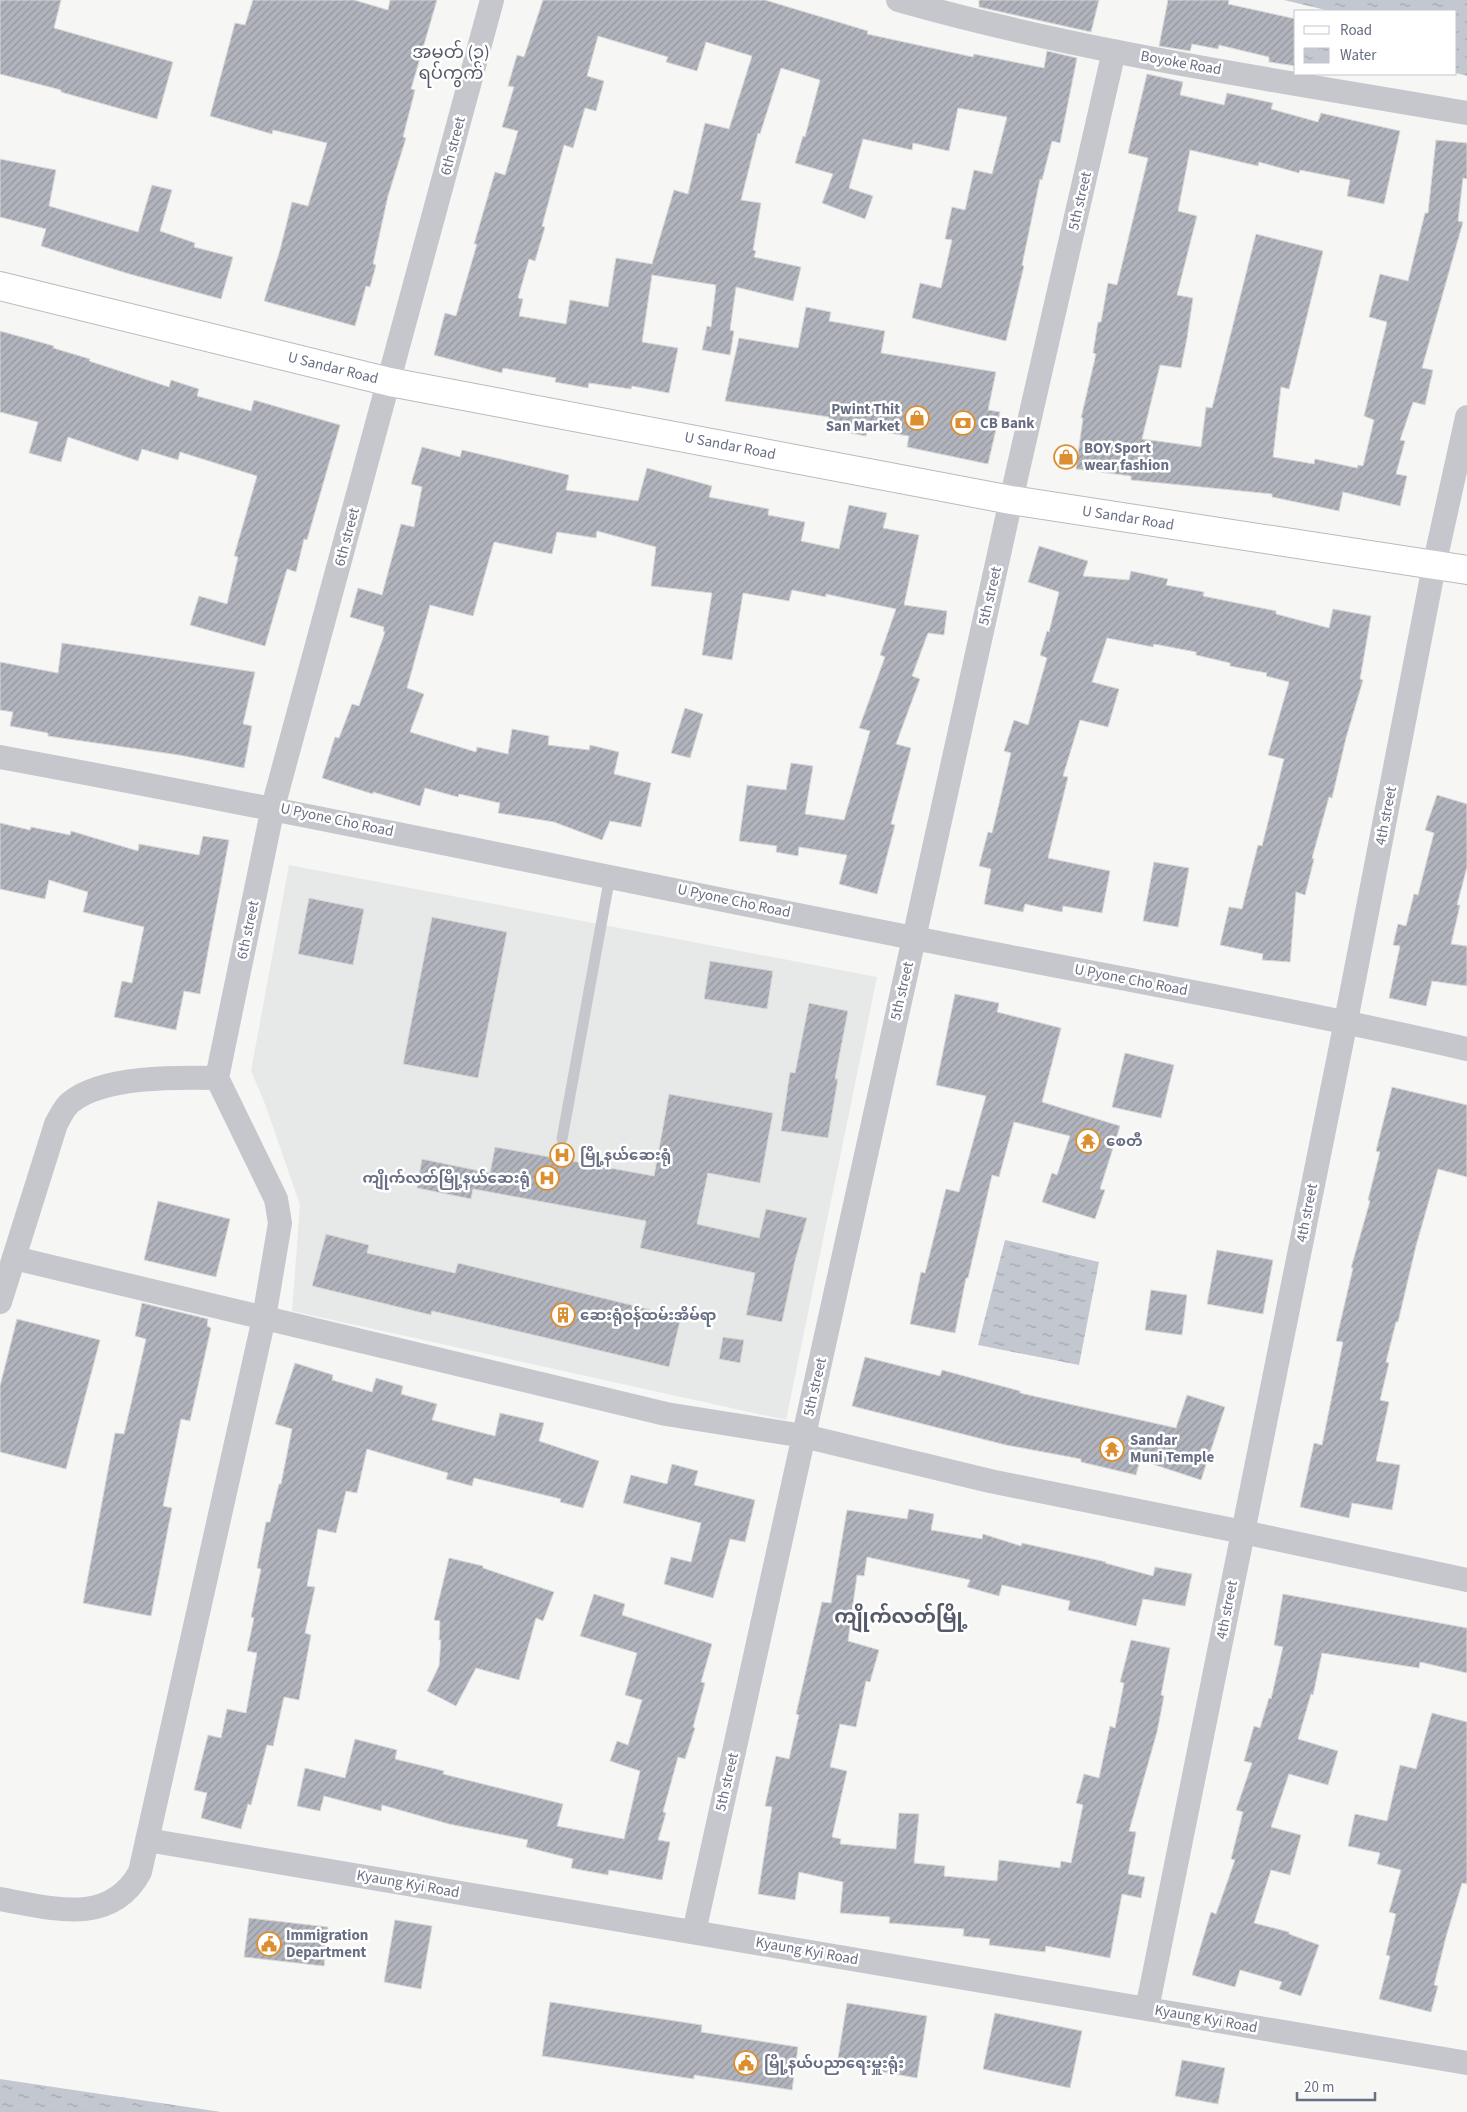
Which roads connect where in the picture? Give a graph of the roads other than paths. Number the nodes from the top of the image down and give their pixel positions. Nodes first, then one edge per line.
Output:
1 (492, 0) edge
2 (898, 0) edge
3 (1114, 51) junction
4 (1467, 113) edge
5 (0, 286) edge
6 (390, 382) junction
7 (1467, 417) edge
8 (1012, 500) junction
9 (1434, 566) junction
10 (1467, 570) edge
11 (0, 757) edge
12 (273, 808) junction
13 (610, 876) junction
14 (914, 938) junction
15 (1346, 1021) junction
16 (1467, 1049) edge
17 (217, 1078) junction
18 (562, 1139) dead end
19 (14, 1258) junction
20 (0, 1302) edge
21 (264, 1318) junction
22 (804, 1436) junction
23 (1243, 1532) junction
24 (1467, 1580) edge
25 (147, 1840) junction
26 (0, 1899) edge
27 (694, 1932) junction
28 (1148, 2009) junction
29 (1467, 2063) edge

1 - 6 street, 6th street
2 - 3 street, Boyoke Road
3 - 4 street, Boyoke Road
3 - 8 street, 5th street
5 - 6 main road, U Sandar Road
6 - 8 main road, U Sandar Road
6 - 12 street, 6th street
7 - 9 street, 4th street
8 - 9 main road, U Sandar Road
8 - 14 street, 5th street
9 - 10 main road, U Sandar Road
9 - 15 street, 4th street
11 - 12 street, U Pyone Cho Road
12 - 13 street, U Pyone Cho Road
12 - 17 street, 6th street
13 - 14 street, U Pyone Cho Road
13 - 18 lane
14 - 15 street, U Pyone Cho Road
14 - 22 street, 5th street
15 - 16 street, U Pyone Cho Road
15 - 23 street, 4th street
17 - 19 street
17 - 21 street
19 - 20 street
19 - 21 street
21 - 22 street
21 - 25 street
22 - 23 street
22 - 27 street, 5th street
23 - 24 street
23 - 28 street, 4th street
25 - 26 street
25 - 27 street, Kyaung Kyi Road
27 - 28 street, Kyaung Kyi Road
28 - 29 street, Kyaung Kyi Road

